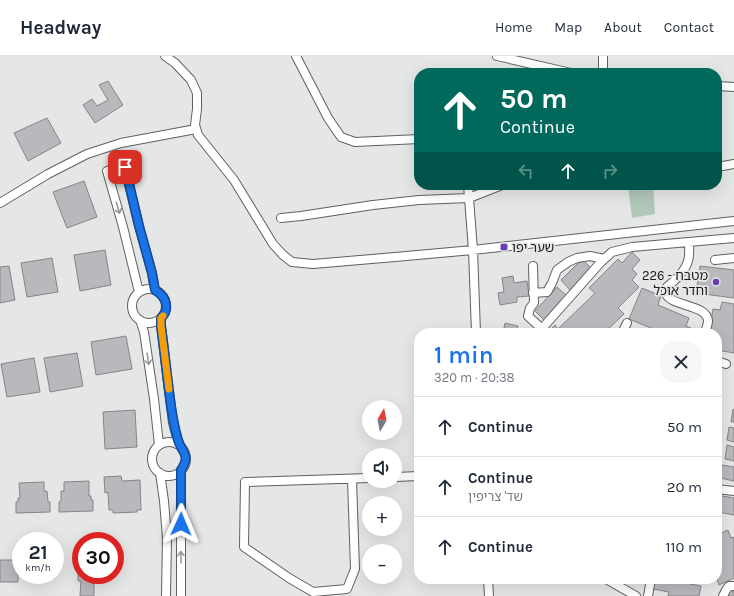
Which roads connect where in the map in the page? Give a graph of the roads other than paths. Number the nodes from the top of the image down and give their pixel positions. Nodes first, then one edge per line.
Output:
1 (165, 56) edge
2 (296, 56) edge
3 (497, 56) edge
4 (603, 56) edge
5 (523, 59) edge
6 (554, 68) edge
7 (603, 68) edge
8 (722, 86) edge
9 (734, 87) edge
10 (196, 129) junction
11 (414, 139) edge
12 (734, 164) edge
13 (722, 166) edge
14 (468, 190) edge
15 (489, 190) edge
16 (469, 198) junction
17 (0, 203) edge
18 (281, 218) dead end
19 (734, 220) edge
20 (734, 238) edge
21 (689, 242) junction
22 (473, 250) junction
23 (734, 258) edge
24 (604, 259) junction
25 (715, 260) dead end
26 (533, 266) dead end
27 (155, 290) junction
28 (139, 292) junction
29 (534, 293) junction
30 (161, 318) junction
31 (140, 320) junction
32 (627, 323) dead end
33 (476, 328) edge
34 (538, 328) edge
35 (543, 328) edge
36 (624, 328) edge
37 (706, 328) edge
38 (722, 363) edge
39 (726, 364) dead end
40 (159, 445) junction
41 (179, 445) junction
42 (181, 470) junction
43 (160, 473) junction
44 (414, 476) edge
45 (402, 477) edge
46 (362, 478) edge
47 (352, 479) junction
48 (722, 490) edge
49 (734, 491) edge
50 (488, 584) edge
51 (615, 584) edge
52 (650, 584) edge
53 (734, 586) edge
54 (166, 596) edge
55 (182, 596) edge
56 (489, 596) edge
57 (636, 596) edge
58 (648, 596) edge
59 (723, 596) edge

1 - 10 street
2 - 11 street
3 - 5 street
4 - 7 street
5 - 6 street
8 - 9 street
10 - 17 street
10 - 22 street
12 - 13 street
14 - 16 street
15 - 16 street
16 - 18 street
16 - 22 street
19 - 22 street
20 - 21 street
21 - 24 street
21 - 37 street
22 - 33 street
23 - 25 street
24 - 29 street
24 - 35 street
26 - 29 street
27 - 28 street
27 -> 28 street
27 - 30 street
28 - 31 street
29 - 34 street
30 - 31 street
30 - 41 street
31 -> 40 street
32 - 36 street
38 - 39 street
40 - 41 street
40 - 43 street
41 - 42 street
42 - 43 street
55 -> 42 street
43 - 54 street
44 - 45 street
46 - 47 street
47 - 47 street
48 - 49 street
50 - 56 street
51 - 57 street
52 - 58 street
53 - 59 street

